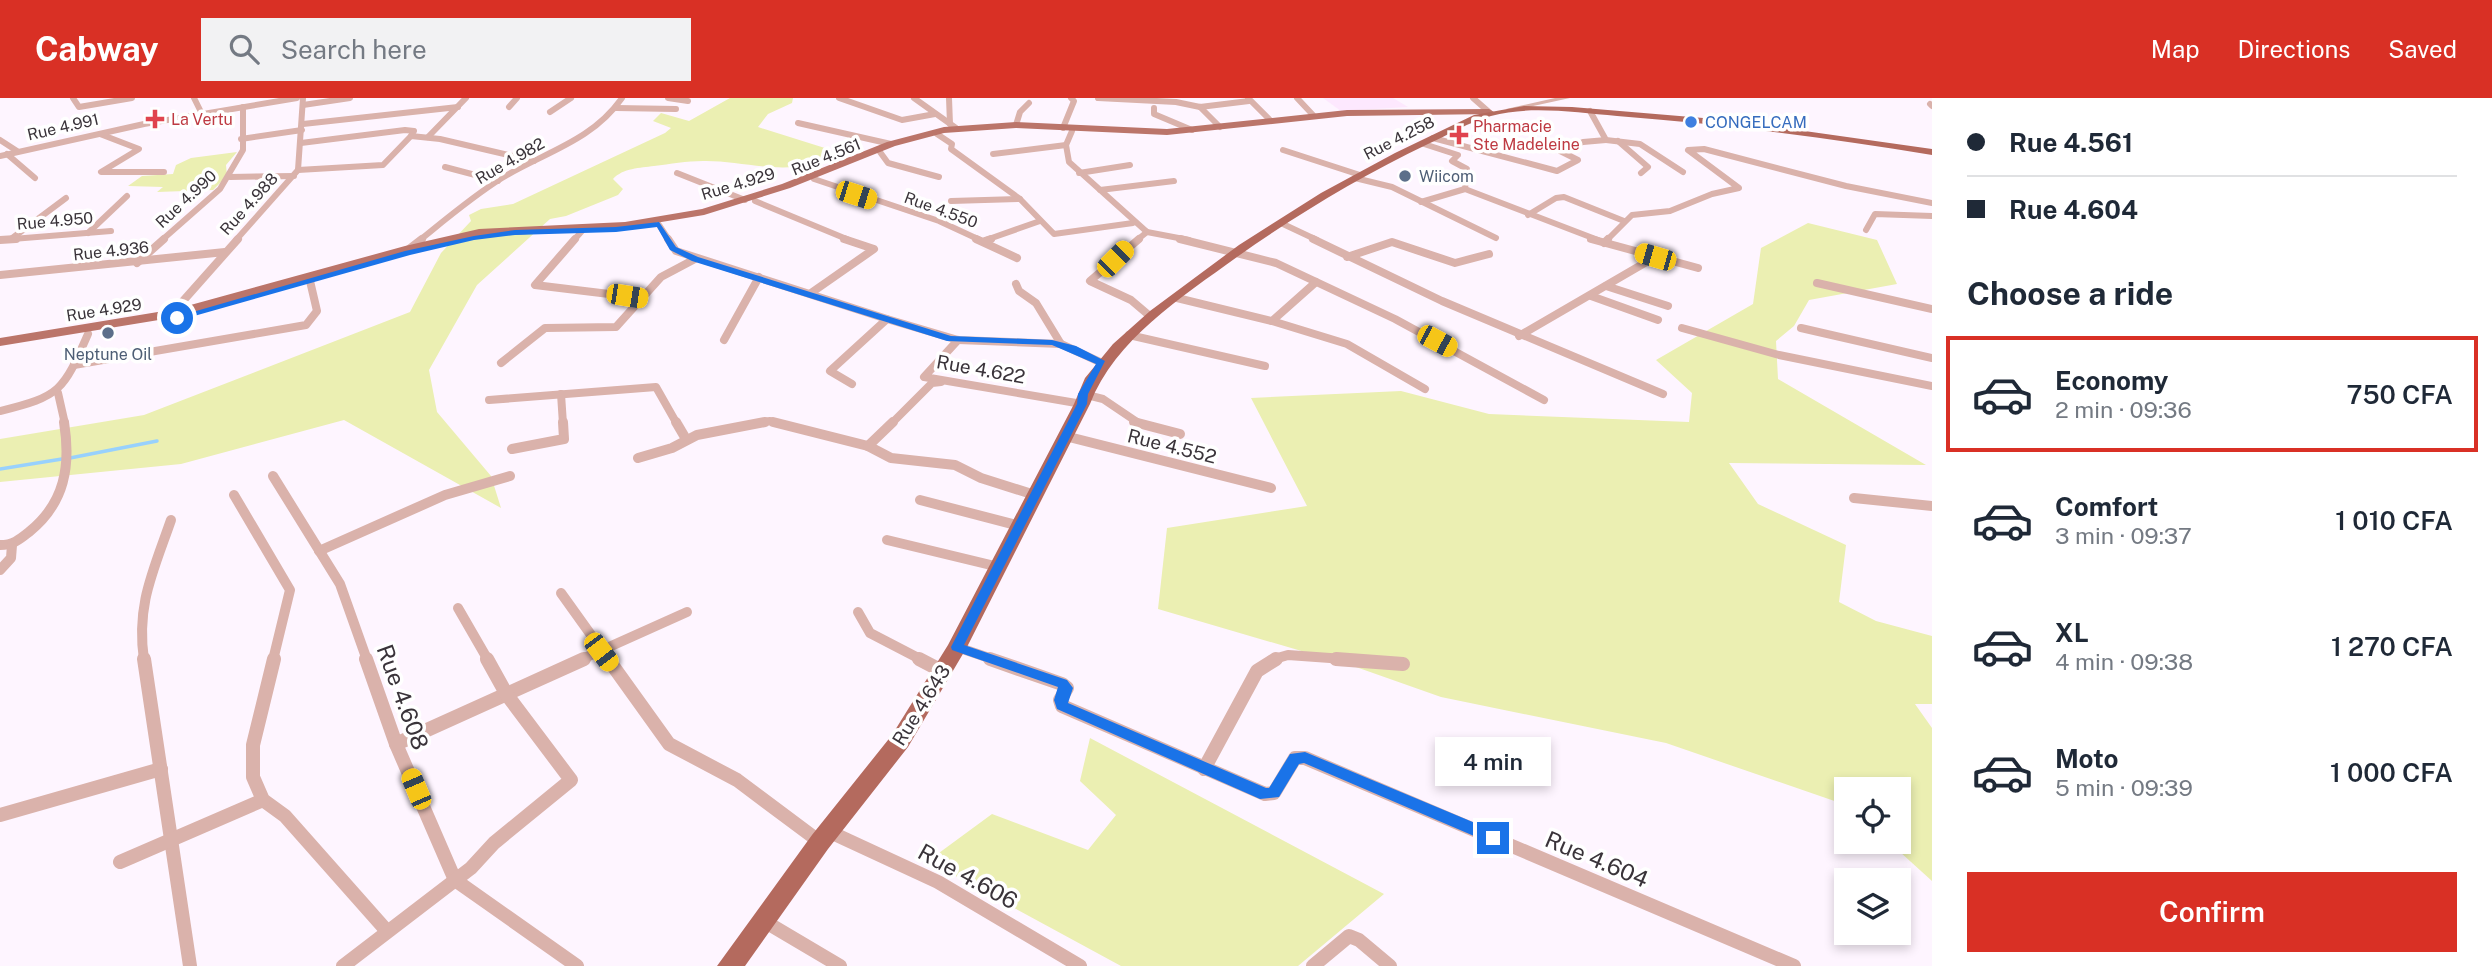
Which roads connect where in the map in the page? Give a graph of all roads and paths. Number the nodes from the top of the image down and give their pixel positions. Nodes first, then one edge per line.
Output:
1 (74, 98) edge
2 (132, 98) edge
3 (194, 98) edge
4 (297, 98) edge
5 (350, 98) edge
6 (466, 98) edge
7 (517, 98) edge
8 (571, 98) edge
9 (622, 98) edge
10 (667, 98) edge
11 (839, 98) edge
12 (914, 98) edge
13 (949, 98) edge
14 (1071, 98) edge
15 (1098, 98) edge
16 (1168, 98) edge
17 (1297, 98) edge
18 (1473, 98) edge
19 (1566, 98) edge
20 (1249, 100) edge
21 (688, 101) dead end
22 (303, 102) edge
23 (1029, 103) dead end
24 (1176, 103) junction
25 (243, 107) junction
26 (458, 107) junction
27 (509, 107) dead end
28 (651, 107) junction
29 (1200, 107) junction
30 (616, 108) junction
31 (1154, 108) dead end
32 (676, 109) dead end
33 (1510, 109) junction
34 (550, 111) dead end
35 (1590, 111) junction
36 (1489, 113) junction
37 (202, 114) junction
38 (935, 114) junction
39 (1313, 115) junction
40 (1270, 120) junction
41 (1466, 122) junction
42 (798, 123) dead end
43 (1016, 125) junction
44 (953, 126) junction
45 (302, 127) junction
46 (1220, 127) junction
47 (1067, 129) junction
48 (1192, 130) junction
49 (98, 133) junction
50 (937, 134) junction
51 (411, 136) junction
52 (428, 136) junction
53 (241, 139) junction
54 (0, 140) edge
55 (1606, 140) junction
56 (1428, 141) junction
57 (1618, 141) junction
58 (301, 144) junction
59 (891, 144) junction
60 (1066, 145) junction
61 (1283, 150) dead end
62 (18, 151) junction
63 (880, 152) junction
64 (1932, 152) edge
65 (993, 154) dead end
66 (4, 155) edge
67 (534, 161) junction
68 (1130, 165) dead end
69 (446, 167) dead end
70 (164, 172) dead end
71 (1682, 172) dead end
72 (296, 173) junction
73 (677, 173) dead end
74 (1079, 173) junction
75 (1641, 173) dead end
76 (1357, 176) junction
77 (230, 177) junction
78 (939, 177) dead end
79 (34, 178) dead end
80 (814, 179) junction
81 (498, 181) junction
82 (1174, 181) dead end
83 (1465, 189) junction
84 (1100, 190) junction
85 (127, 196) dead end
86 (66, 198) dead end
87 (1020, 199) junction
88 (750, 201) junction
89 (951, 201) dead end
90 (1421, 202) junction
91 (1932, 203) edge
92 (1528, 215) junction
93 (1932, 216) edge
94 (1040, 221) junction
95 (1624, 221) junction
96 (1133, 223) junction
97 (1283, 224) junction
98 (659, 225) junction
99 (1867, 230) dead end
100 (111, 231) dead end
101 (582, 231) junction
102 (1147, 232) junction
103 (88, 233) junction
104 (1496, 237) dead end
105 (10, 239) junction
106 (0, 240) edge
107 (985, 241) junction
108 (1604, 243) junction
109 (409, 249) junction
110 (225, 252) junction
111 (1233, 254) junction
112 (1489, 254) dead end
113 (1347, 257) junction
114 (1655, 257) junction
115 (1017, 258) dead end
116 (695, 259) junction
117 (138, 262) junction
118 (1698, 268) dead end
119 (0, 275) edge
120 (759, 277) junction
121 (310, 281) junction
122 (1315, 282) junction
123 (1817, 283) dead end
124 (1016, 284) dead end
125 (1606, 286) junction
126 (811, 293) junction
127 (1591, 296) junction
128 (1177, 298) junction
129 (642, 299) junction
130 (1668, 306) dead end
131 (1932, 309) edge
132 (177, 313) junction
133 (1151, 317) junction
134 (887, 319) junction
135 (1658, 320) dead end
136 (1272, 321) junction
137 (1682, 328) dead end
138 (1801, 328) dead end
139 (88, 334) junction
140 (1129, 335) junction
141 (1520, 335) junction
142 (724, 340) dead end
143 (958, 340) junction
144 (0, 344) edge
145 (1061, 344) junction
146 (1932, 358) edge
147 (501, 363) dead end
148 (1102, 363) junction
149 (74, 365) junction
150 (1265, 366) dead end
151 (942, 382) junction
152 (852, 384) dead end
153 (1932, 386) edge
154 (1425, 390) dead end
155 (58, 393) junction
156 (561, 394) junction
157 (1663, 394) dead end
158 (1083, 399) junction
159 (489, 400) dead end
160 (1544, 400) dead end
161 (0, 411) edge
162 (1180, 434) dead end
163 (1065, 436) junction
164 (686, 439) junction
165 (869, 446) junction
166 (512, 449) dead end
167 (638, 458) dead end
168 (273, 476) dead end
169 (510, 477) dead end
170 (1271, 488) dead end
171 (234, 495) dead end
172 (1035, 495) junction
173 (1854, 498) dead end
174 (920, 500) dead end
175 (1932, 506) edge
176 (171, 520) dead end
177 (1020, 526) junction
178 (887, 540) dead end
179 (6, 545) edge
180 (319, 551) junction
181 (999, 567) junction
182 (0, 570) edge
183 (561, 593) dead end
184 (458, 608) dead end
185 (687, 612) dead end
186 (858, 612) dead end
187 (957, 647) junction
188 (601, 652) junction
189 (1403, 664) dead end
190 (943, 671) junction
191 (507, 695) junction
192 (396, 744) junction
193 (161, 769) junction
194 (1204, 769) junction
195 (262, 800) junction
196 (0, 815) edge
197 (825, 837) junction
198 (173, 840) junction
199 (120, 862) dead end
200 (455, 880) junction
201 (764, 921) junction
202 (386, 930) junction
203 (190, 966) edge
204 (343, 966) edge
205 (577, 966) edge
206 (730, 966) edge
207 (840, 966) edge
208 (1080, 966) edge
209 (1313, 966) edge
210 (1390, 966) edge
211 (1794, 966) edge

1 - 2 street
3 - 37 street
4 - 25 street, Rue 4.991
5 - 22 street
6 - 26 street
7 - 27 street
8 - 34 street
9 - 30 street, Rue 4.982
10 - 21 street
10 - 28 street
11 - 38 street
12 - 38 street
13 - 44 street
14 - 47 street
15 - 24 street
16 - 24 street
17 - 39 street
18 - 36 street
19 - 33 street
20 - 29 street
20 - 40 street
22 - 45 street, Rue 4.988
23 - 43 street
24 - 29 street
25 - 37 street, Rue 4.991
25 - 53 street, Rue 4.990
26 - 45 street
26 - 52 street
28 - 30 street
28 - 32 street
29 - 46 street
30 - 67 street, Rue 4.982
31 - 48 street
33 - 35 highway, Rue 4.258
33 - 36 highway, Rue 4.258
35 - 55 street
35 - 64 highway, Rue 4.258
36 - 39 main road, Rue 4.929
36 - 41 highway, Rue 4.258
37 - 49 street, Rue 4.991
38 - 44 street
39 - 40 main road, Rue 4.929
40 - 46 main road, Rue 4.929
41 - 47 main road, Rue 4.561
41 - 56 highway, Rue 4.258
42 - 59 street
43 - 44 main road, Rue 4.929
43 - 47 main road, Rue 4.929
44 - 59 main road, Rue 4.929
45 - 53 street
45 - 58 street, Rue 4.988
46 - 48 main road, Rue 4.929
47 - 48 main road, Rue 4.929
47 - 50 main road, Rue 4.561
47 - 60 street
49 - 62 street, Rue 4.991
49 - 70 street
50 - 63 main road, Rue 4.561
50 - 87 street
51 - 52 street
51 - 58 street
51 - 72 street
52 - 67 street
53 - 77 street, Rue 4.990
54 - 62 street
55 - 56 street
55 - 57 street
56 - 76 highway, Rue 4.258
56 - 83 street
57 - 71 street
57 - 75 street
58 - 72 street, Rue 4.988
59 - 88 main road, Rue 4.929
60 - 65 street
60 - 74 street
61 - 76 street
62 - 66 street, Rue 4.991
63 - 78 street
63 - 80 main road, Rue 4.561
66 - 79 street
67 - 81 street, Rue 4.982
68 - 74 street
69 - 81 street
72 - 77 street
72 - 110 street, Rue 4.988
73 - 88 street
74 - 84 street
76 - 90 street
76 - 97 highway, Rue 4.258
77 - 117 street, Rue 4.990
80 - 88 main road, Rue 4.561
80 - 107 street, Rue 4.550
81 - 109 street, Rue 4.982
82 - 84 street
83 - 90 street
83 - 92 street
84 - 96 street
85 - 103 street
86 - 105 street
87 - 89 street
87 - 94 street
88 - 98 main road, Rue 4.561
88 - 109 main road, Rue 4.929
88 - 126 street
90 - 104 street
91 - 95 street
92 - 95 street
92 - 108 street
93 - 99 street
94 - 96 street
94 - 107 street
95 - 108 street
96 - 102 street
97 - 111 highway, Rue 4.258
97 - 113 street
98 - 101 main road, Rue 4.561
98 - 116 street
100 - 103 street, Rue 4.950
101 - 121 main road, Rue 4.561
101 - 129 street
102 - 111 street
102 - 133 street
103 - 105 street, Rue 4.950
105 - 106 street, Rue 4.950
107 - 115 street, Rue 4.550
108 - 114 street
109 - 132 main road, Rue 4.929
110 - 117 street, Rue 4.936
110 - 132 street, Rue 4.988
111 - 122 street
111 - 128 highway, Rue 4.643
112 - 113 street
113 - 141 street
114 - 118 street
114 - 125 street
116 - 120 street
116 - 129 street
117 - 119 street, Rue 4.936
120 - 126 street
120 - 142 street
121 - 139 main road, Rue 4.561
121 - 149 street
122 - 136 street
122 - 160 street
123 - 131 street
124 - 145 street
125 - 127 street
125 - 130 street
126 - 134 street
127 - 135 street
127 - 141 street
128 - 133 highway, Rue 4.643
128 - 136 street
129 - 147 street
132 - 144 main road, Rue 4.929
133 - 140 highway, Rue 4.643
134 - 143 street
134 - 152 street
136 - 154 street
137 - 153 street
138 - 146 street
139 - 144 main road, Rue 4.561
139 - 149 street
140 - 148 highway, Rue 4.643
140 - 150 street
141 - 157 street
143 - 145 street
143 - 151 street, Rue 4.622
145 - 148 street
148 - 158 highway, Rue 4.643
149 - 155 street
151 - 158 street, Rue 4.622
151 - 165 street
155 - 161 street
155 - 179 street
156 - 159 street
156 - 164 street
156 - 166 street
158 - 162 street, Rue 4.622
158 - 163 highway, Rue 4.643
163 - 170 street, Rue 4.552
163 - 172 highway, Rue 4.643
164 - 165 street
164 - 167 street
165 - 172 street
168 - 180 street, Rue 4.608
169 - 180 street
171 - 195 street
172 - 177 highway, Rue 4.643
173 - 175 street
174 - 177 street
176 - 193 street
177 - 181 highway, Rue 4.643
178 - 181 street
179 - 182 street
180 - 192 street, Rue 4.608
181 - 187 highway, Rue 4.643
183 - 188 street, Rue 4.606
184 - 191 street
185 - 188 street
186 - 190 street
187 - 190 highway, Rue 4.643
187 - 194 street, Rue 4.604
188 - 191 street
188 - 197 street, Rue 4.606
189 - 194 street
190 - 197 highway, Rue 4.643
191 - 192 street
191 - 200 street
192 - 200 street, Rue 4.608
193 - 196 street
193 - 198 street
194 - 211 street, Rue 4.604
195 - 198 street
195 - 202 street
197 - 201 highway, Rue 4.643
197 - 208 street, Rue 4.606
198 - 199 street
198 - 203 street
200 - 202 street
200 - 205 street
201 - 206 highway, Rue 4.643
201 - 207 street
202 - 204 street
209 - 210 street

